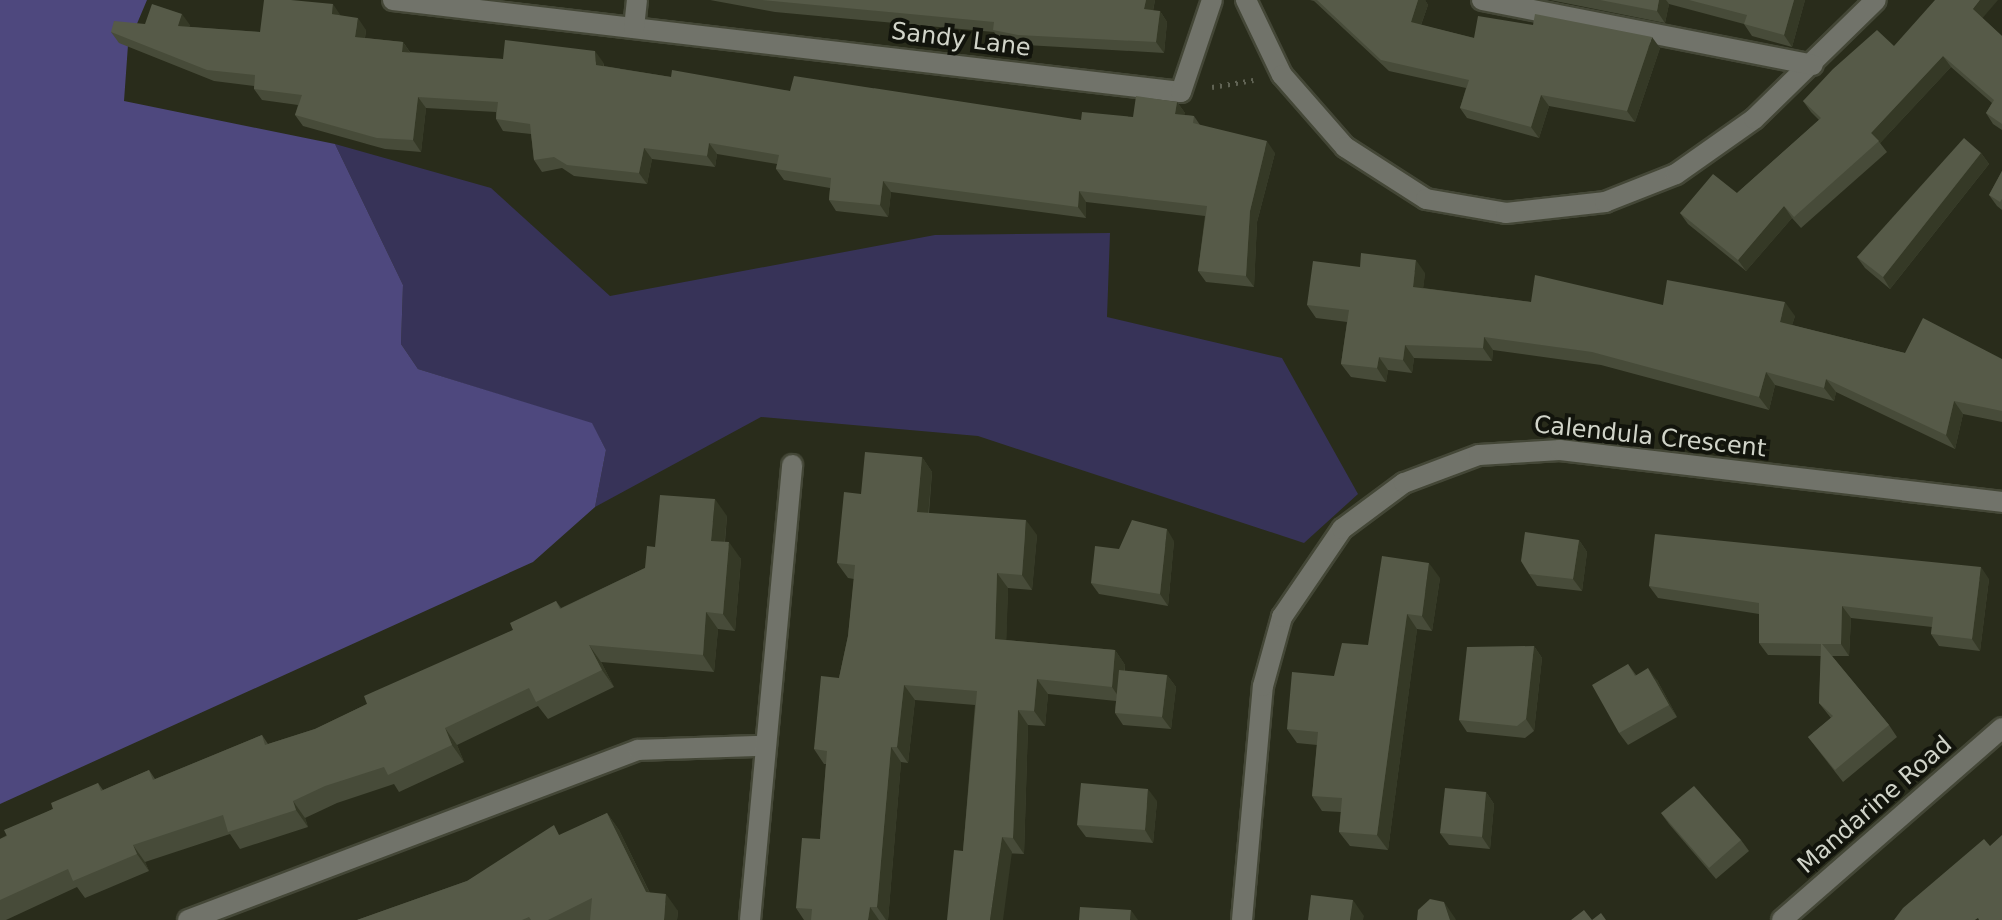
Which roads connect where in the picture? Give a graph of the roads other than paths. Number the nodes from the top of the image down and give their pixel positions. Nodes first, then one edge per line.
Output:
1 (393, 0) edge
2 (637, 0) edge
3 (1212, 0) edge
4 (1246, 0) edge
5 (1482, 0) edge
6 (1876, 0) edge
7 (634, 28) junction
8 (1813, 65) junction
9 (792, 465) dead end
10 (2002, 502) edge
11 (2002, 728) edge
12 (761, 746) junction
13 (188, 920) edge
14 (750, 920) edge
15 (1242, 920) edge
16 (1782, 920) edge

1 - 7 street, Sandy Lane
2 - 7 street
3 - 7 street, Sandy Lane
4 - 8 street
5 - 8 street
6 - 8 street
9 - 12 street
10 - 15 street, Calendula Crescent
11 - 16 street, Mandarine Road
12 - 13 street
12 - 14 street

